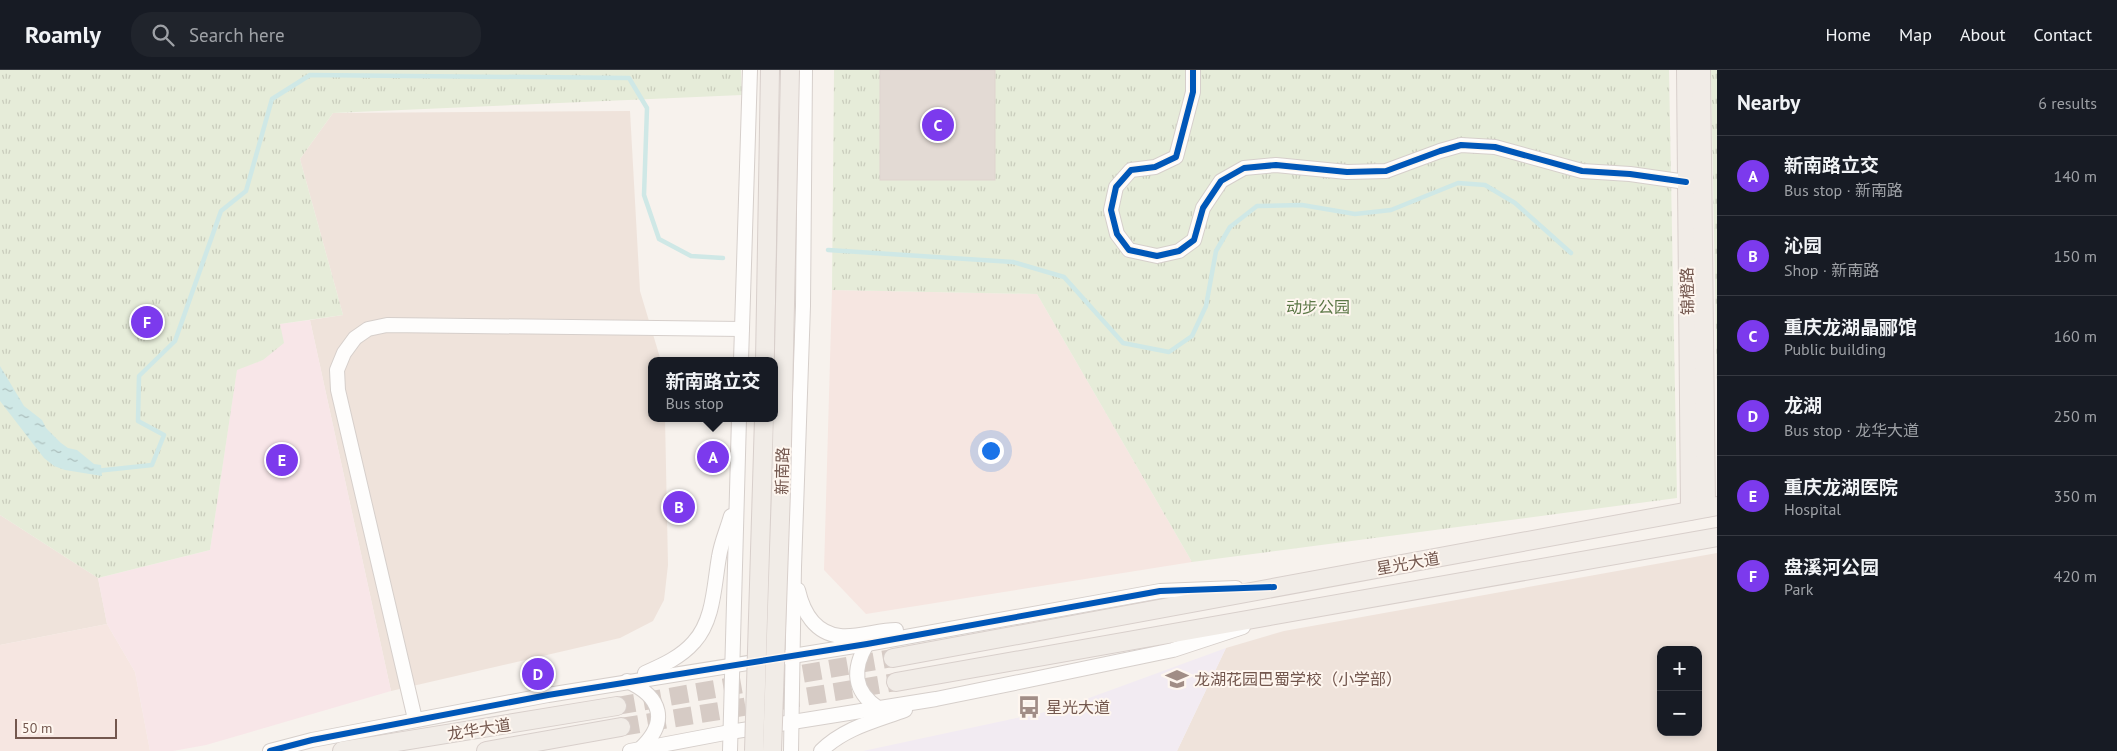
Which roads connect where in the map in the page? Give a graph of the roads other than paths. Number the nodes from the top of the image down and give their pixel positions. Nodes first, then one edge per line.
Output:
1 (750, 70) edge
2 (770, 70) edge
3 (790, 70) edge
4 (805, 70) edge
5 (1193, 70) edge
6 (1686, 70) edge
7 (1701, 70) edge
8 (1686, 182) junction
9 (742, 329) junction
10 (741, 357) edge
11 (765, 357) edge
12 (739, 422) edge
13 (764, 422) edge
14 (736, 499) junction
15 (1704, 509) edge
16 (1717, 537) edge
17 (794, 566) junction
18 (1274, 587) junction
19 (1278, 615) junction
20 (936, 631) junction
21 (866, 644) junction
22 (792, 656) junction
23 (893, 658) tunnel mouth
24 (732, 664) junction
25 (627, 681) junction
26 (896, 682) tunnel mouth
27 (936, 699) junction
28 (617, 706) tunnel mouth
29 (878, 708) junction
30 (415, 719) junction
31 (792, 722) junction
32 (621, 727) tunnel mouth
33 (730, 732) junction
34 (635, 750) edge
35 (270, 751) edge
36 (342, 751) edge
37 (486, 751) edge
38 (730, 751) edge
39 (754, 751) edge
40 (772, 751) edge
41 (791, 751) edge
42 (821, 751) edge

1 - 9 street
2 - 11 main road
3 - 40 main road, 新南路, bridge
4 - 17 street, 新南路
5 - 8 street
6 - 8 main road, 锦橙路
7 - 15 main road, 锦橙路
8 - 15 main road, 锦橙路
9 - 10 street
9 - 30 street
12 - 14 street
13 - 39 main road, 新南路, bridge
14 - 24 street
14 - 25 street
15 - 18 main road, 星光大道
16 - 19 main road, 星光大道
17 - 20 street
17 - 22 street, 新南路
18 - 20 street
18 - 23 main road, 星光大道
19 - 26 main road, 星光大道
19 - 27 street
20 - 21 street
21 - 22 street
21 - 29 street
22 - 24 street
22 - 31 street, 新南路
24 - 25 street
24 - 33 street
25 - 30 street
25 - 34 street
27 - 29 street
27 - 42 street
28 - 36 main road, 龙华大道
29 - 31 street
30 - 35 street
31 - 33 street
31 - 41 street, 新南路
32 - 37 main road, 龙华大道
33 - 34 street
33 - 38 street

